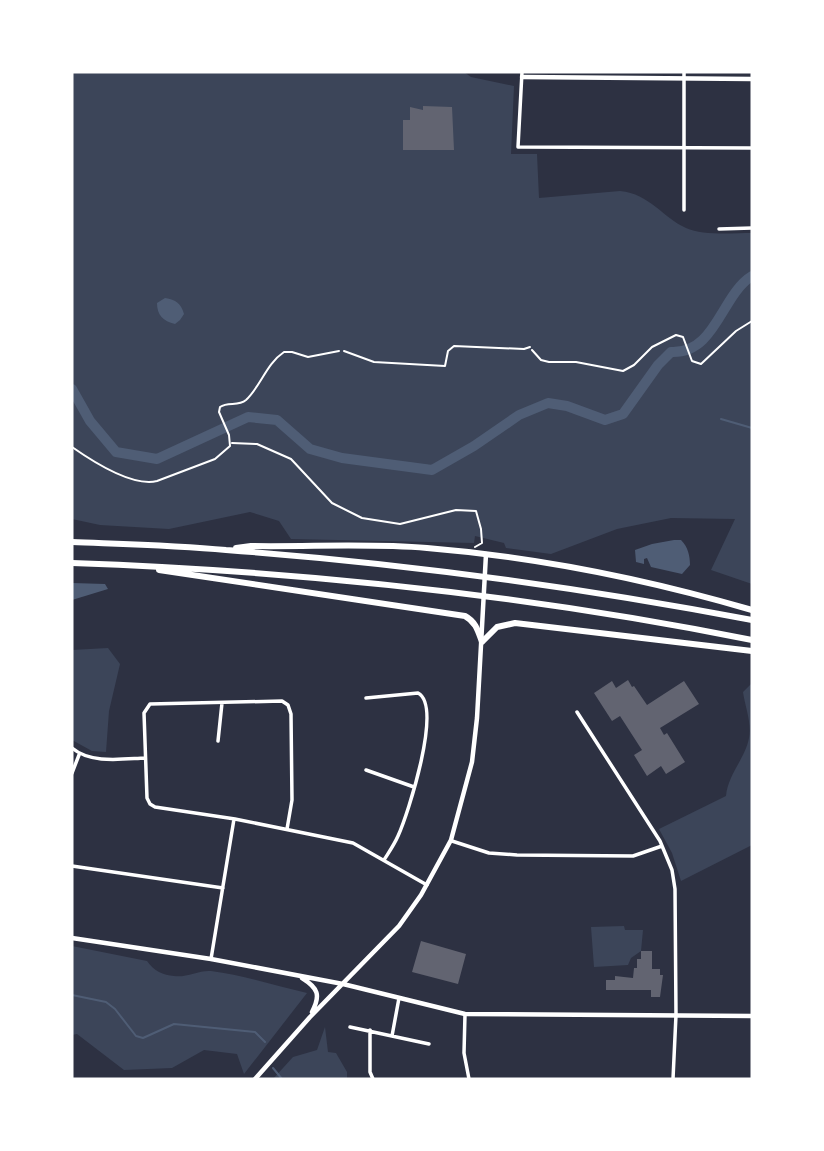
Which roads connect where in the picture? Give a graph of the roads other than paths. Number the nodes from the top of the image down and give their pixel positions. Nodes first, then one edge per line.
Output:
1 (684, 72) edge
2 (522, 75) edge
3 (684, 79) junction
4 (752, 79) edge
5 (684, 148) junction
6 (752, 148) edge
7 (684, 210) dead end
8 (752, 228) edge
9 (719, 229) dead end
10 (530, 347) road end
11 (344, 351) road end
12 (72, 541) edge
13 (224, 549) junction
14 (486, 554) junction
15 (72, 563) edge
16 (147, 566) junction
17 (752, 610) edge
18 (752, 620) edge
19 (752, 640) edge
20 (482, 642) junction
21 (752, 651) edge
22 (366, 698) dead end
23 (222, 703) junction
24 (577, 712) dead end
25 (218, 741) dead end
26 (72, 748) edge
27 (79, 755) junction
28 (145, 758) junction
29 (366, 770) dead end
30 (72, 773) edge
31 (414, 787) junction
32 (234, 819) junction
33 (287, 829) junction
34 (451, 840) junction
35 (662, 846) junction
36 (384, 860) junction
37 (72, 866) edge
38 (427, 885) junction
39 (223, 887) junction
40 (72, 938) edge
41 (211, 959) junction
42 (298, 975) junction
43 (343, 984) junction
44 (400, 998) junction
45 (465, 1014) junction
46 (676, 1015) junction
47 (752, 1016) edge
48 (310, 1017) junction
49 (351, 1027) dead end
50 (370, 1030) junction
51 (392, 1036) junction
52 (429, 1044) dead end
53 (255, 1079) edge
54 (373, 1079) edge
55 (469, 1079) edge
56 (673, 1079) edge

1 - 3 street
2 - 3 street
2 - 5 street
3 - 4 street
3 - 5 street
5 - 6 street
5 - 7 street
8 - 9 street
10 - 11 lane
12 - 13 highway
13 - 14 highway
13 - 18 highway
14 - 17 highway
14 - 20 street
15 - 16 highway
16 - 19 highway
16 - 20 highway
20 - 21 highway
20 - 34 street
22 - 31 street
23 - 25 street
23 - 28 street
23 - 33 street
24 - 35 street
26 - 27 street
27 - 28 street
27 - 30 street
28 - 32 street
29 - 31 street
31 - 36 street
32 - 33 street
32 - 39 street
33 - 36 street
34 - 35 street
34 - 38 street
35 - 46 street
36 - 38 street
37 - 39 street
38 - 43 street
39 - 41 street
40 - 41 street
41 - 42 street
42 - 43 street
42 - 48 street
43 - 44 street
43 - 48 street
44 - 45 street
44 - 51 street
45 - 46 street
45 - 55 street
46 - 47 street
46 - 56 street
48 - 53 street
49 - 50 street
50 - 51 street
50 - 54 street
51 - 52 street

